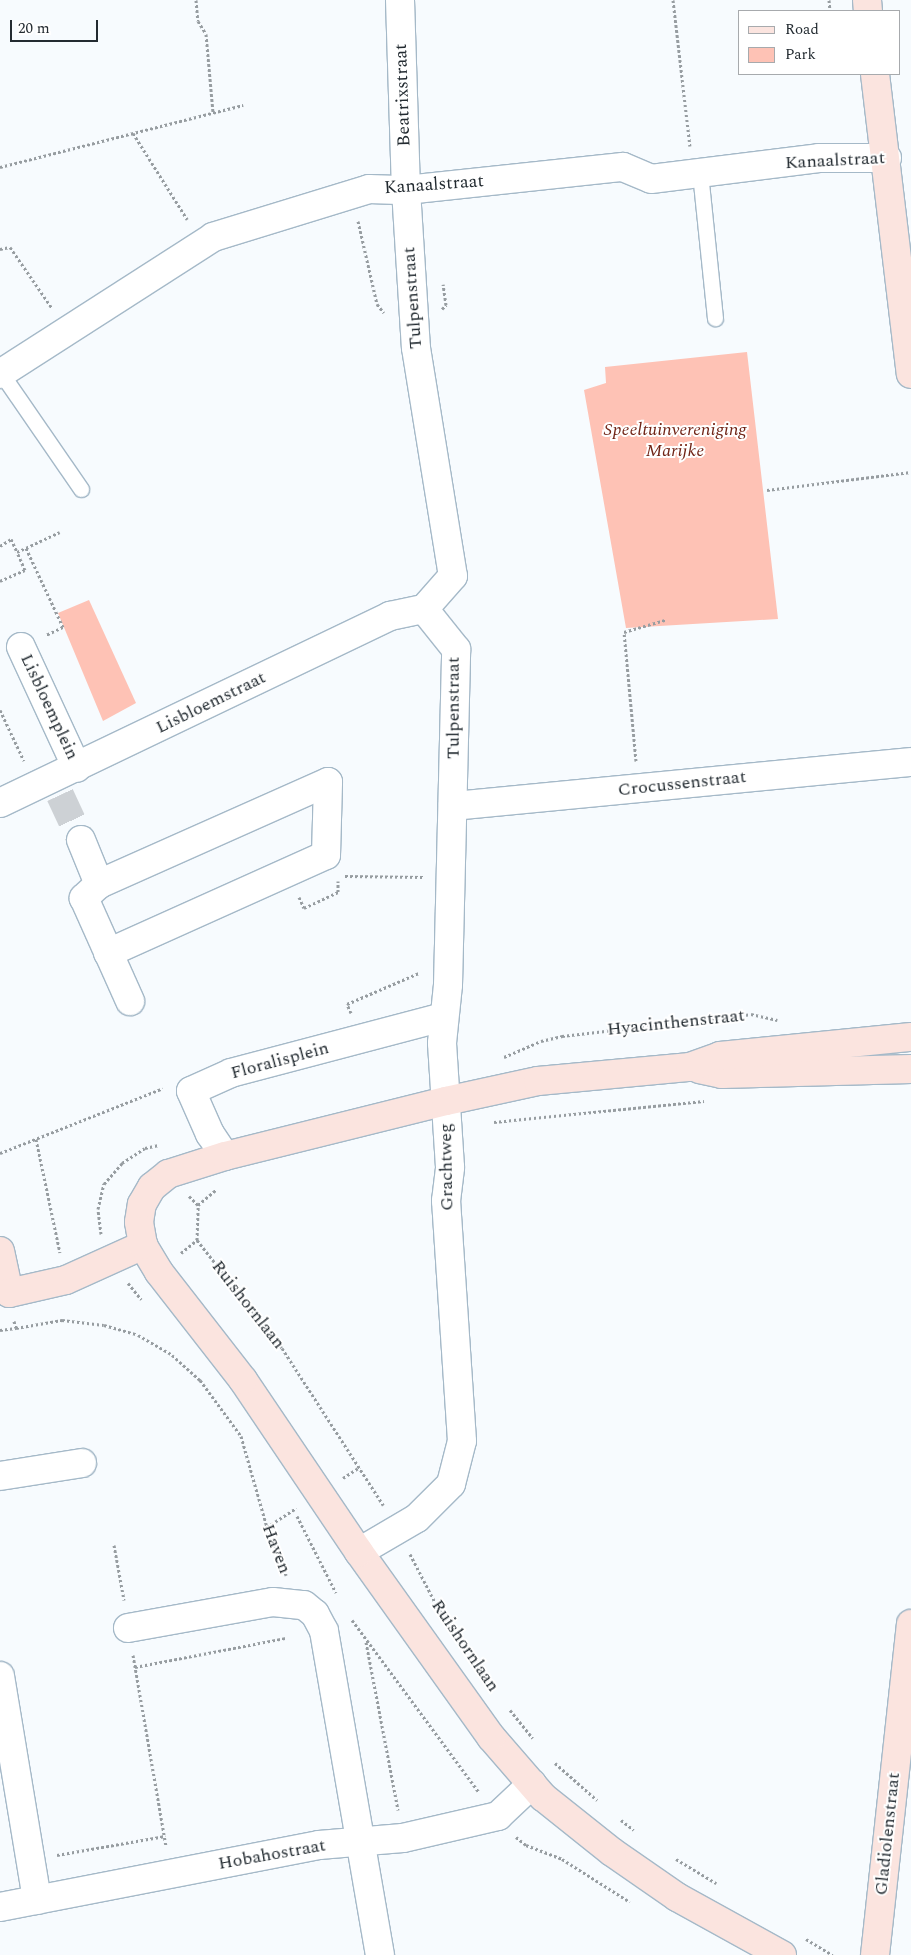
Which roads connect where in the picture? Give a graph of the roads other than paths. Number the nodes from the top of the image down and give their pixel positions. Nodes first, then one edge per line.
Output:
1 (400, 0) edge
2 (875, 75) edge
3 (899, 157) edge
4 (697, 174) junction
5 (406, 190) junction
6 (716, 318) dead end
7 (0, 373) edge
8 (911, 374) edge
9 (81, 489) dead end
10 (424, 608) junction
11 (21, 647) road end
12 (911, 762) edge
13 (77, 768) junction
14 (0, 803) edge
15 (453, 806) junction
16 (81, 840) tunnel mouth
17 (99, 884) junction
18 (108, 953) junction
19 (130, 1001) dead end
20 (443, 1017) junction
21 (911, 1037) edge
22 (690, 1066) junction
23 (911, 1069) edge
24 (447, 1114) junction
25 (225, 1156) junction
26 (143, 1245) junction
27 (0, 1252) edge
28 (4, 1293) edge
29 (82, 1463) dead end
30 (0, 1476) edge
31 (359, 1552) junction
32 (911, 1624) edge
33 (128, 1628) road end
34 (909, 1665) edge
35 (0, 1676) edge
36 (532, 1784) junction
37 (362, 1841) junction
38 (37, 1900) junction
39 (0, 1906) edge
40 (380, 1955) edge
41 (782, 1955) edge
42 (875, 1955) edge

1 - 5 street, Beatrixstraat
2 - 3 main road
3 - 4 street, Kanaalstraat
3 - 8 main road
4 - 5 street, Kanaalstraat
4 - 6 lane
5 - 7 street, Kanaalstraat
5 - 10 street, Tulpenstraat
7 - 9 lane
10 - 13 street, Lisbloemstraat
10 - 15 street, Tulpenstraat
11 - 13 street, Lisbloemplein
12 - 15 street, Crocussenstraat
13 - 14 street, Lisbloemstraat
15 - 20 street, Tulpenstraat
16 - 17 street
17 - 18 street
17 - 18 street
18 - 19 street
20 - 24 street, Tulpenstraat
20 - 25 street, Floralisplein
21 - 22 main road
22 - 23 main road
22 - 24 main road
24 - 25 main road, Grachtweg
24 - 31 street, Grachtweg
25 - 26 main road, Grachtweg
26 - 28 main road
26 - 31 main road, Ruishornlaan
27 - 28 main road
29 - 30 street
31 - 36 main road, Ruishornlaan
32 - 34 main road, Gladiolenstraat
33 - 37 street
34 - 42 main road, Gladiolenstraat
35 - 38 street
36 - 37 street, Hobahostraat
36 - 41 main road, Ruishornlaan
37 - 38 street, Hobahostraat
37 - 40 street
38 - 39 street, Hobahostraat

